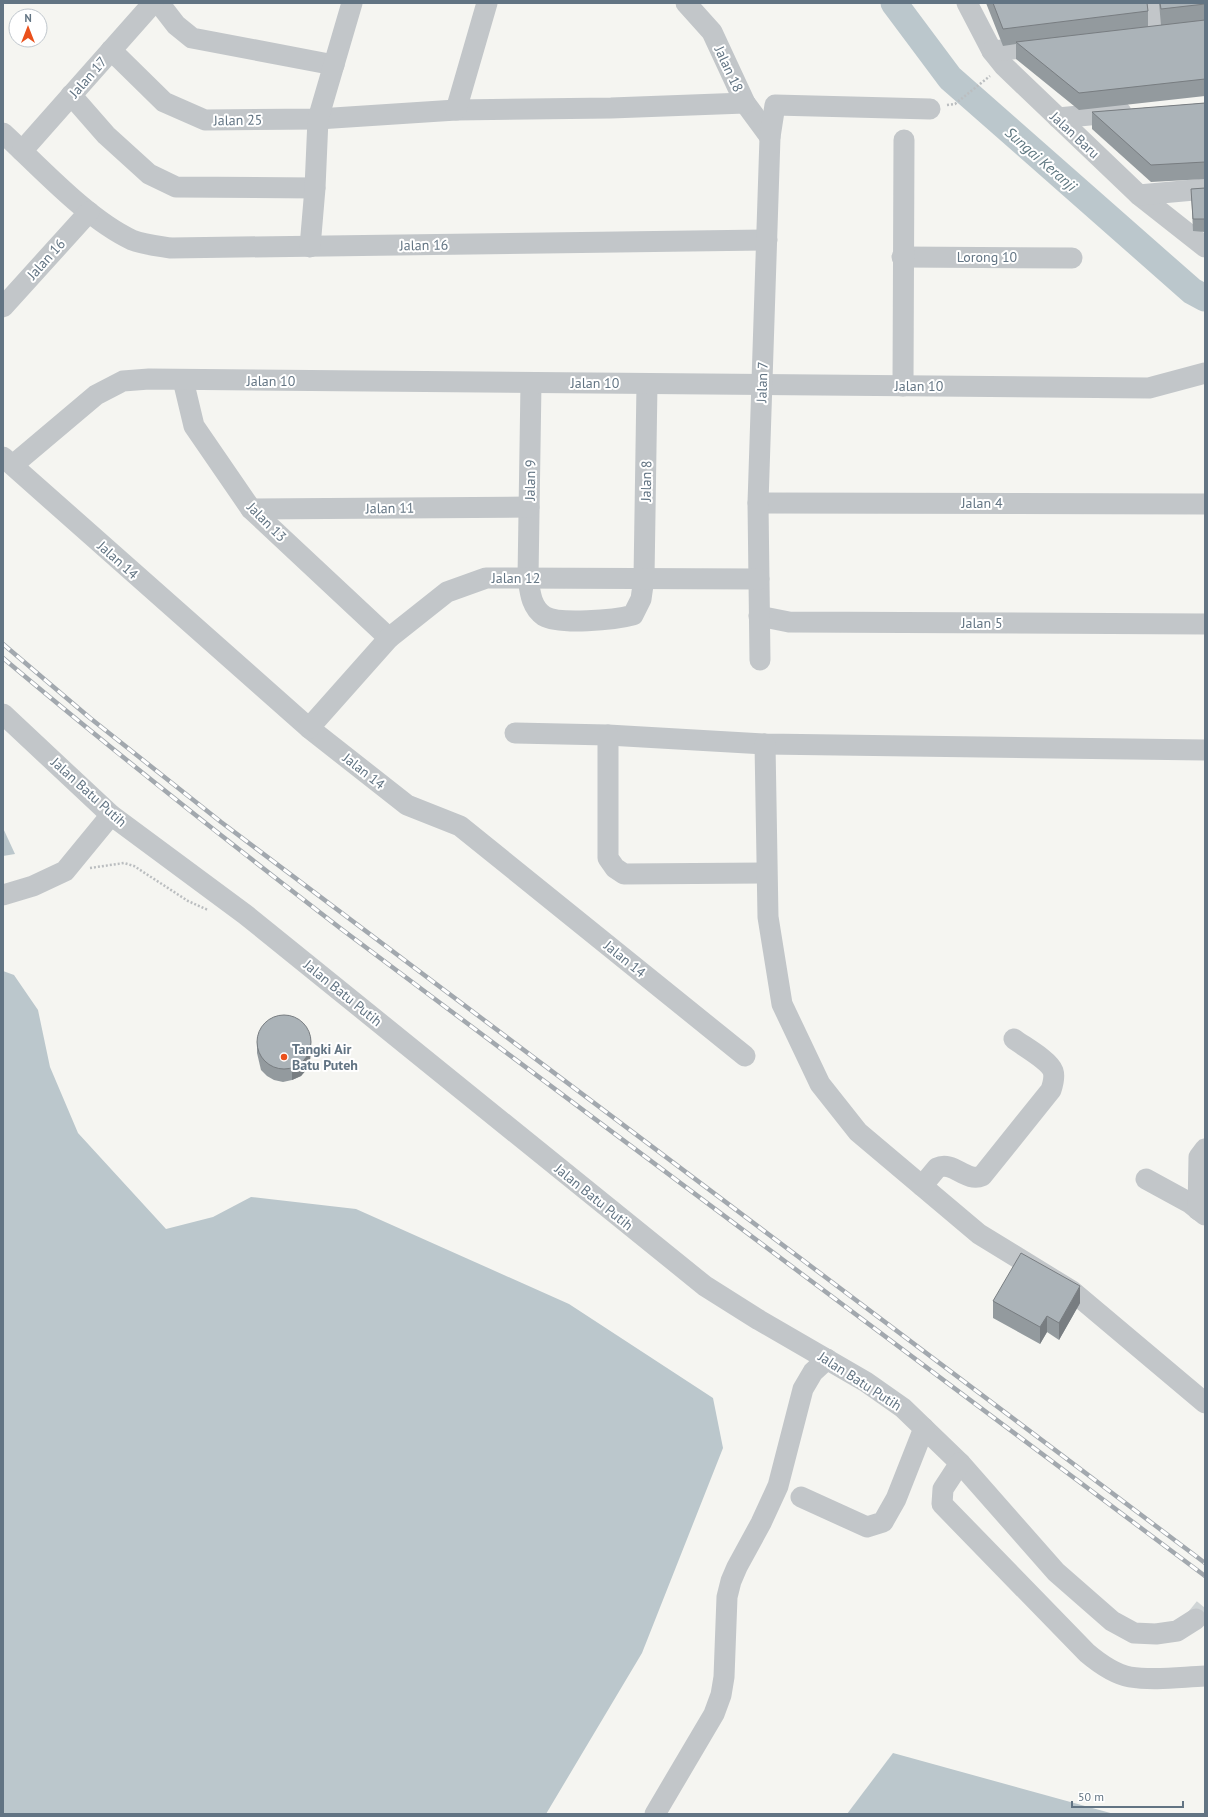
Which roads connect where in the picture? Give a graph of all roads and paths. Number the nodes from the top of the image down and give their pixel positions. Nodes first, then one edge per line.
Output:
1 (153, 3) edge
2 (159, 3) edge
3 (487, 3) edge
4 (686, 3) edge
5 (967, 3) edge
6 (1151, 3) edge
7 (347, 4) edge
8 (1176, 32) edge
9 (1062, 44) edge
10 (111, 50) junction
11 (992, 51) junction
12 (334, 65) junction
13 (983, 82) dead end
14 (71, 95) junction
15 (745, 103) junction
16 (955, 104) dead end
17 (930, 109) dead end
18 (456, 110) junction
19 (1143, 110) edge
20 (1058, 118) junction
21 (318, 119) junction
22 (3, 133) edge
23 (770, 137) junction
24 (904, 140) dead end
25 (22, 151) junction
26 (315, 188) junction
27 (1205, 189) edge
28 (1139, 195) junction
29 (89, 212) junction
30 (768, 240) junction
31 (310, 247) junction
32 (1205, 247) edge
33 (902, 257) junction
34 (1072, 258) dead end
35 (6, 299) edge
36 (1205, 373) edge
37 (183, 380) junction
38 (532, 383) junction
39 (647, 384) junction
40 (762, 385) junction
41 (903, 386) junction
42 (8, 461) edge
43 (758, 502) junction
44 (1205, 504) edge
45 (529, 507) junction
46 (251, 509) junction
47 (528, 578) junction
48 (644, 578) junction
49 (759, 579) junction
50 (759, 616) junction
51 (1205, 624) edge
52 (389, 638) junction
53 (760, 660) dead end
54 (3, 714) edge
55 (308, 728) junction
56 (515, 733) dead end
57 (608, 735) junction
58 (764, 744) junction
59 (1205, 750) edge
60 (111, 815) junction
61 (88, 868) dead end
62 (766, 873) junction
63 (3, 895) edge
64 (213, 913) dead end
65 (1014, 1039) dead end
66 (745, 1056) dead end
67 (1205, 1149) edge
68 (1146, 1179) dead end
69 (922, 1186) junction
70 (1202, 1212) edge
71 (826, 1359) junction
72 (1205, 1402) edge
73 (924, 1428) junction
74 (960, 1463) junction
75 (801, 1497) dead end
76 (1196, 1619) tunnel mouth
77 (1205, 1676) edge
78 (655, 1814) edge

1 - 10 street, Jalan 17
2 - 12 street
3 - 18 street
4 - 15 street, Jalan 18
5 - 11 street, Jalan Baru
6 - 8 street
7 - 12 street
9 - 11 street
10 - 14 street, Jalan 17
10 - 21 street, Jalan 25
11 - 20 street, Jalan Baru
12 - 21 street
13 - 16 path
14 - 25 street, Jalan 17
14 - 26 street
15 - 18 street, Jalan 25
15 - 23 street, Jalan 18
17 - 23 street, Jalan 7
18 - 21 street, Jalan 25
19 - 20 street
20 - 28 street, Jalan Baru
21 - 26 street
22 - 25 street, Jalan 16
23 - 30 street, Jalan 7
24 - 33 street
25 - 29 street, Jalan 16
26 - 31 street
27 - 28 street
28 - 32 street, Jalan Baru
29 - 31 street, Jalan 16
29 - 35 street, Jalan 16
30 - 31 street, Jalan 16
30 - 40 street, Jalan 7
33 - 34 street, Lorong 10
33 - 41 street
36 - 41 street, Jalan 10
37 - 38 street, Jalan 10
37 - 42 street, Jalan 10
37 - 46 street, Jalan 13
38 - 39 street, Jalan 10
38 - 45 street, Jalan 9
39 - 40 street, Jalan 10
39 - 48 street, Jalan 8
40 - 41 street, Jalan 10
40 - 43 street, Jalan 7
42 - 55 street, Jalan 14
43 - 44 street, Jalan 4
43 - 49 street, Jalan 7
45 - 46 street, Jalan 11
45 - 47 street, Jalan 9
46 - 52 street, Jalan 13
47 - 48 street, Jalan 12
47 - 48 street, Jalan 8
47 - 52 street, Jalan 12
48 - 49 street, Jalan 12
49 - 50 street, Jalan 7
50 - 51 street, Jalan 5
50 - 53 street, Jalan 7
52 - 55 street, Jalan 12
54 - 60 street, Jalan Batu Putih
55 - 66 street, Jalan 14
56 - 57 street
57 - 58 street
57 - 62 street
58 - 59 street
58 - 62 street
60 - 63 street
60 - 71 street, Jalan Batu Putih
61 - 64 path
62 - 69 street
65 - 69 street
67 - 70 street
68 - 70 street
69 - 72 street
71 - 73 street, Jalan Batu Putih
71 - 78 street
73 - 74 street, Jalan Batu Putih
73 - 75 street
74 - 76 street, Jalan Batu Putih
74 - 77 street

